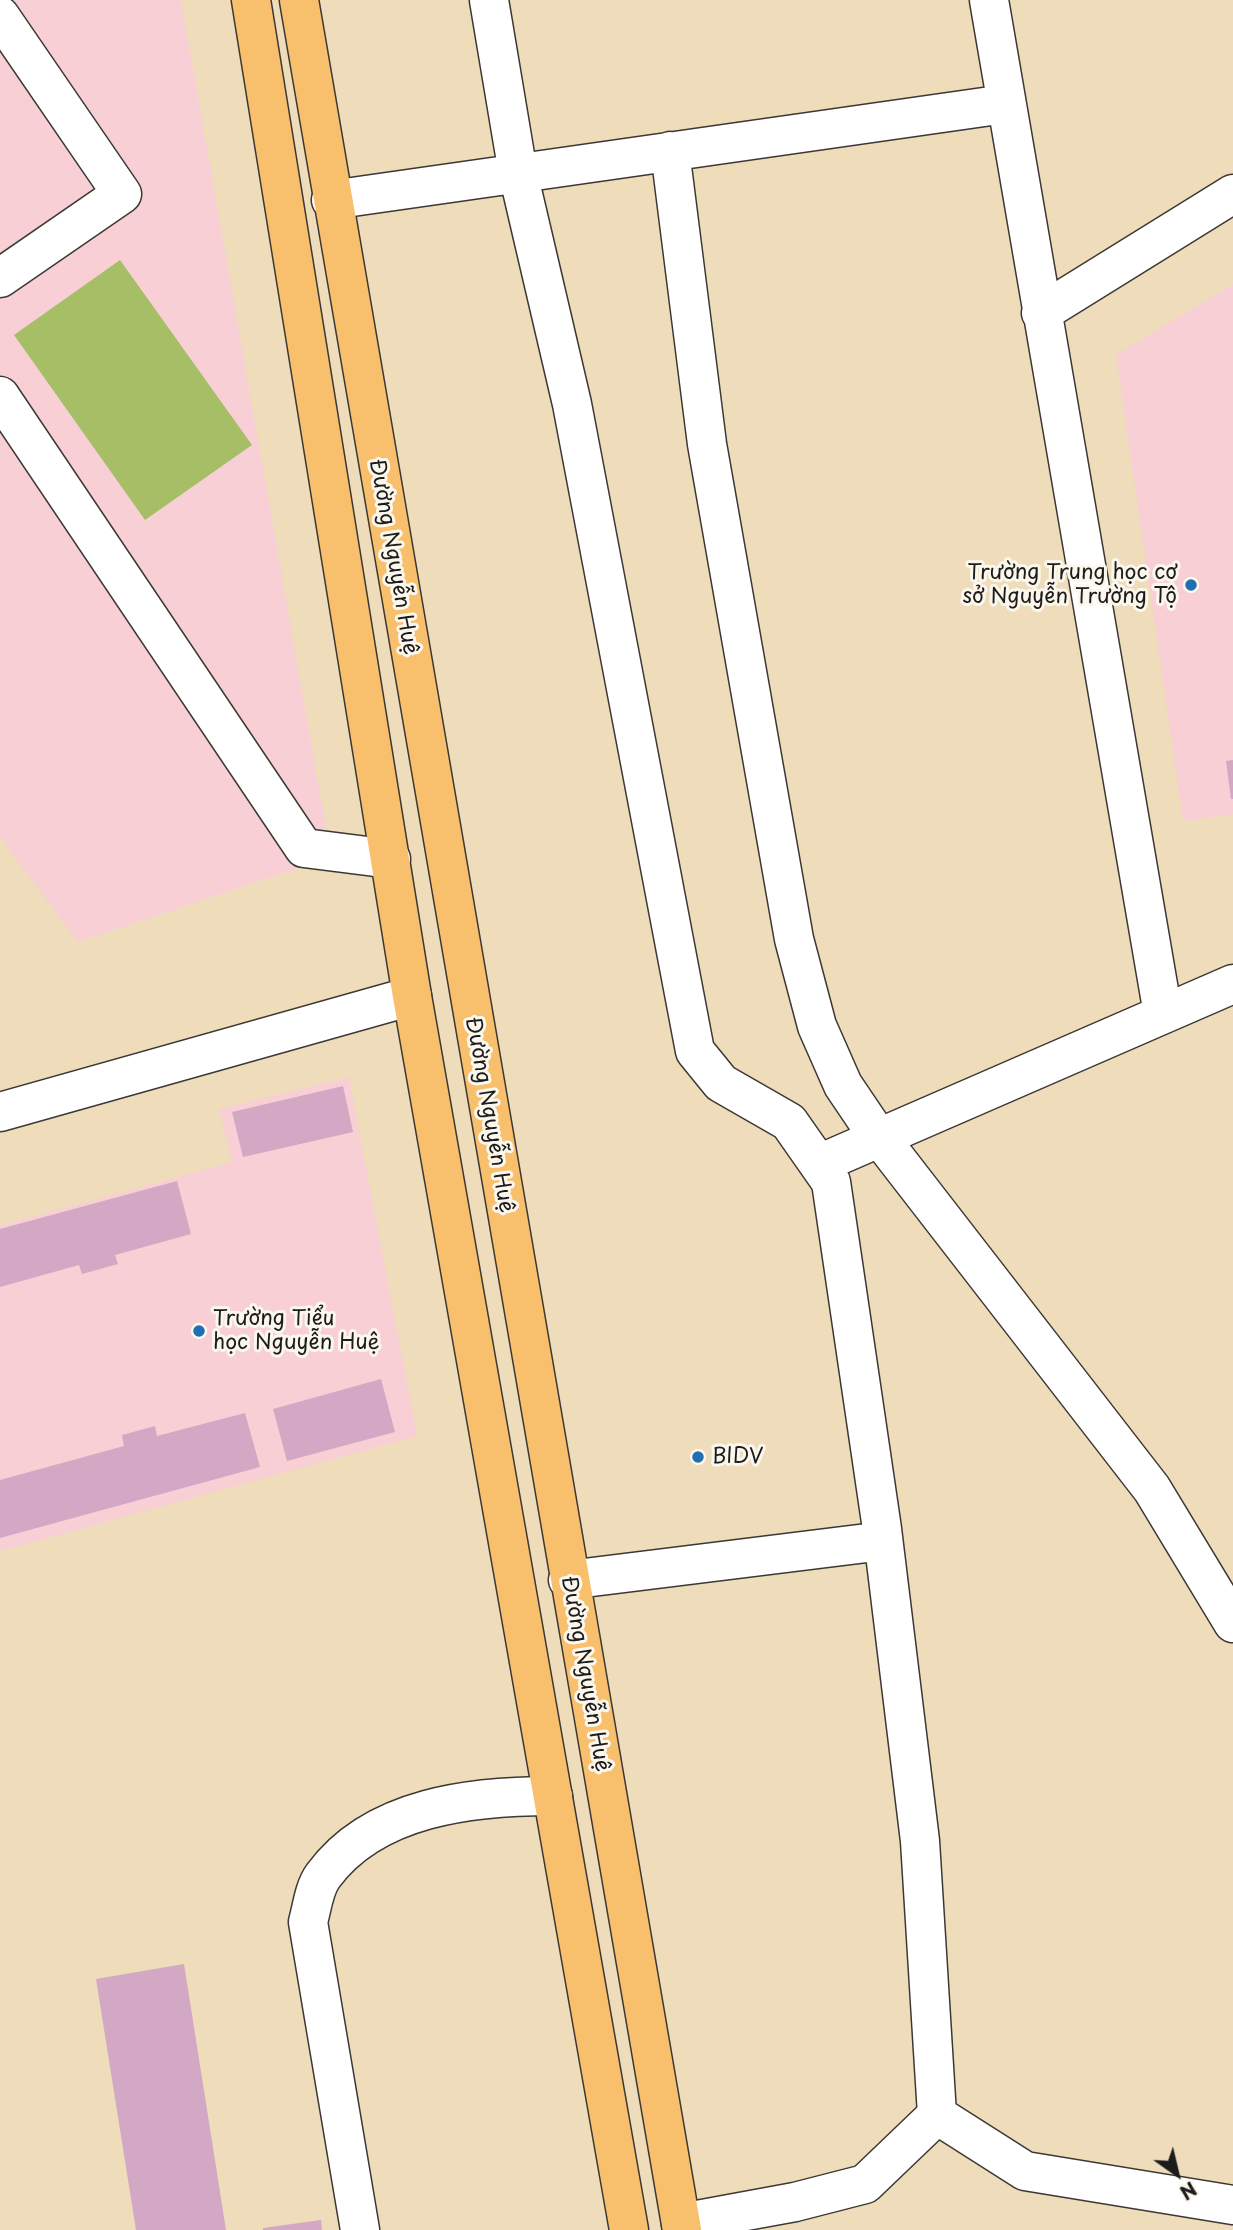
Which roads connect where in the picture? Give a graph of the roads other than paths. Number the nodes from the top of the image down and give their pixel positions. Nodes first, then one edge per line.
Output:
1 (251, 0) edge
2 (299, 0) edge
3 (489, 0) edge
4 (989, 0) edge
5 (0, 16) edge
6 (1005, 104) junction
7 (670, 151) junction
8 (518, 173) junction
9 (1233, 194) edge
10 (331, 200) junction
11 (0, 278) edge
12 (1041, 313) junction
13 (0, 396) edge
14 (391, 859) junction
15 (1233, 984) edge
16 (467, 987) junction
17 (412, 996) junction
18 (1163, 1014) junction
19 (0, 1112) edge
20 (880, 1138) junction
21 (819, 1164) junction
22 (883, 1541) junction
23 (568, 1580) junction
24 (1233, 1623) edge
25 (553, 1796) junction
26 (937, 2115) junction
27 (1233, 2205) edge
28 (681, 2226) edge
29 (360, 2230) edge
30 (629, 2230) edge

1 - 14 main road
2 - 10 main road, Đường Nguyễn Huệ
3 - 8 street
4 - 6 street
5 - 11 street
6 - 7 street
6 - 12 street
7 - 8 street
7 - 20 street
8 - 10 street
8 - 21 street
9 - 12 street
10 - 16 main road, Đường Nguyễn Huệ
12 - 18 street
13 - 14 street
14 - 17 main road
15 - 18 street
16 - 17 main road
16 - 23 main road, Đường Nguyễn Huệ
17 - 19 street
17 - 25 main road
18 - 20 street
20 - 21 street
20 - 24 street
21 - 22 street
22 - 23 street
22 - 26 street
23 - 28 main road, Đường Nguyễn Huệ
25 - 29 street
25 - 30 main road
26 - 27 street
26 - 28 street

